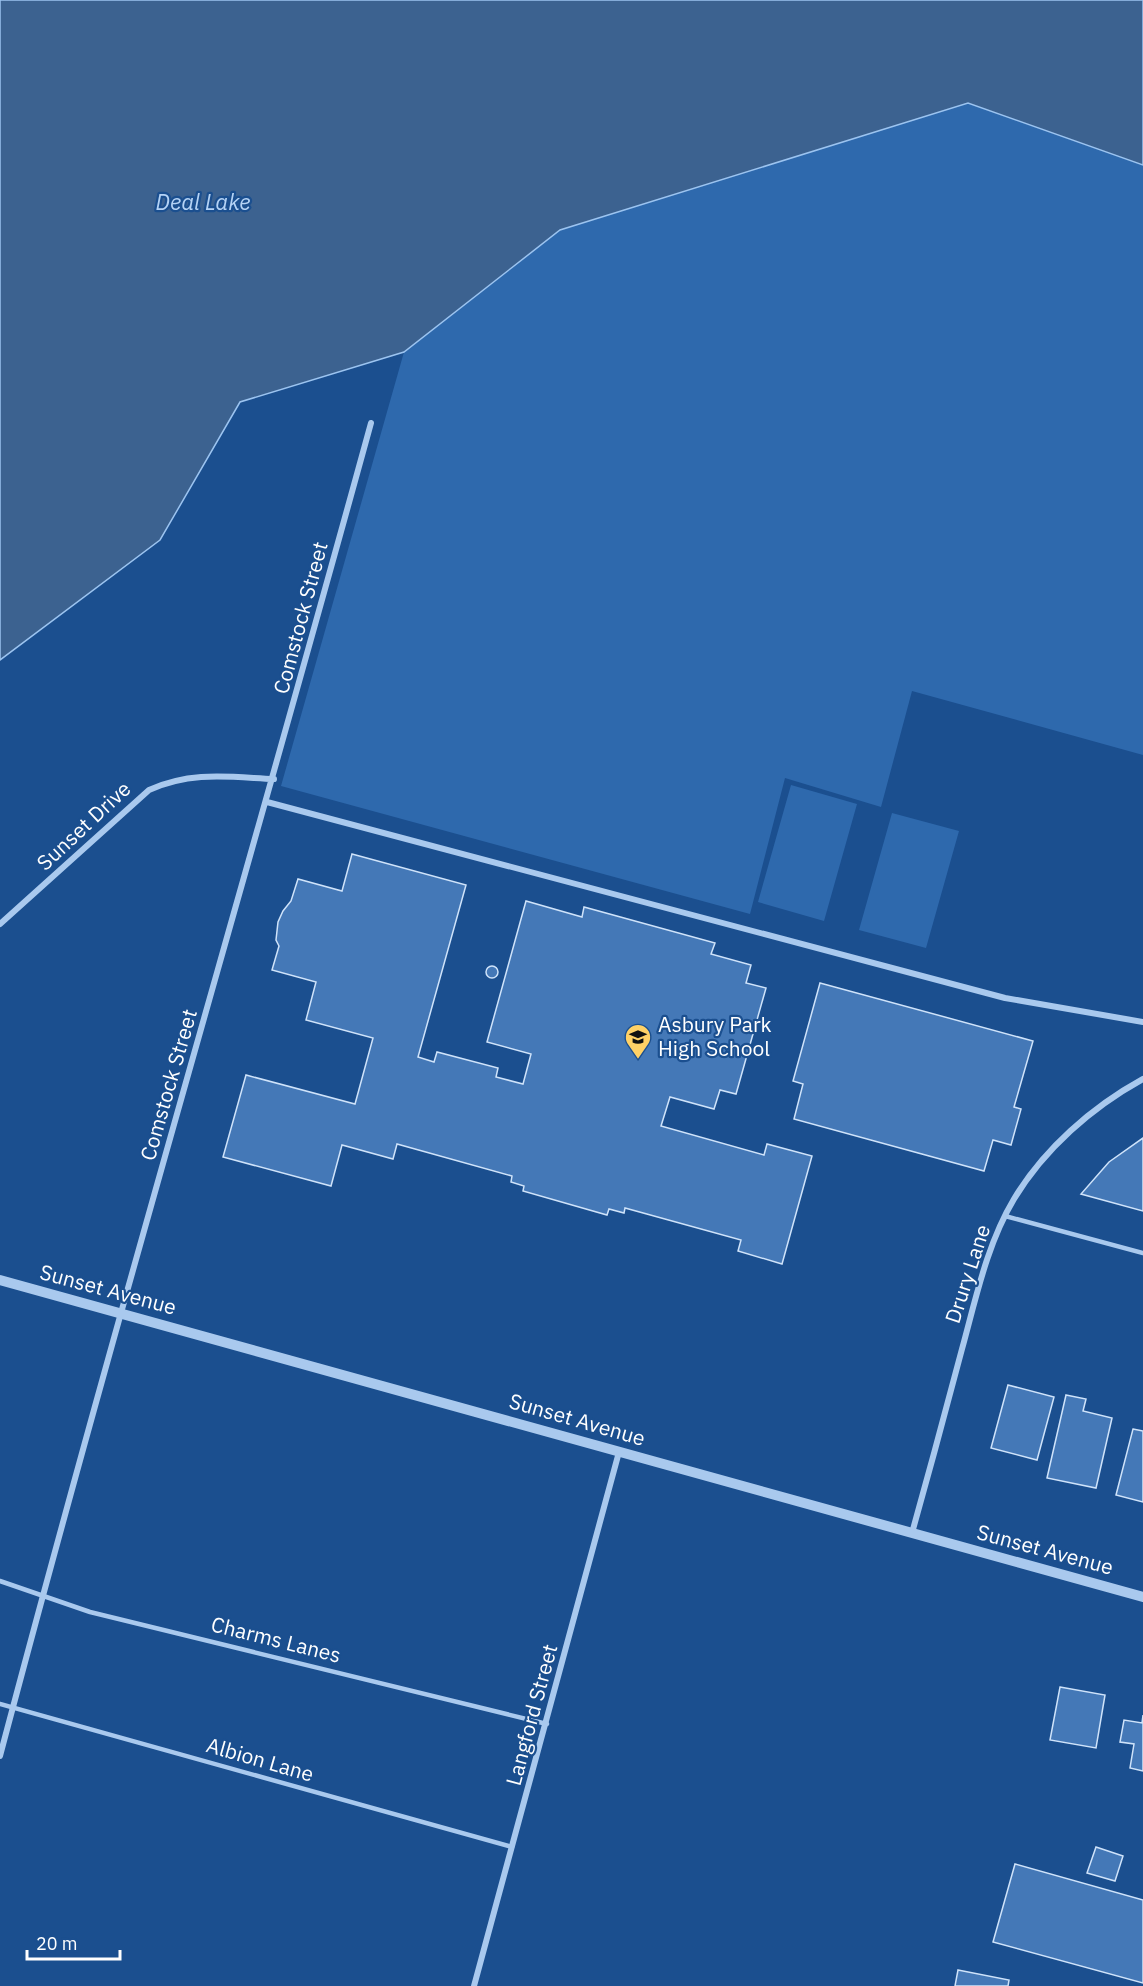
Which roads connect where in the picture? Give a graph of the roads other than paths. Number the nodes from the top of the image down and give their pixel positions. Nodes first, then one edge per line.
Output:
1 (371, 423) dead end
2 (274, 779) junction
3 (267, 802) junction
4 (0, 924) edge
5 (1143, 1022) edge
6 (1143, 1080) edge
7 (1005, 1216) junction
8 (1143, 1253) edge
9 (0, 1280) edge
10 (121, 1314) junction
11 (619, 1452) junction
12 (912, 1533) junction
13 (0, 1581) edge
14 (42, 1596) junction
15 (1143, 1597) edge
16 (0, 1704) edge
17 (13, 1708) junction
18 (547, 1724) junction
19 (0, 1756) edge
20 (512, 1847) junction
21 (474, 1986) edge

1 - 2 street, Comstock Street
2 - 3 street, Comstock Street
2 - 4 street, Sunset Drive
3 - 5 street
3 - 10 street, Comstock Street
6 - 7 street, Drury Lane
7 - 8 lane
7 - 12 street, Drury Lane
9 - 10 street, Sunset Avenue
10 - 11 street, Sunset Avenue
10 - 14 street, Comstock Street
11 - 12 street, Sunset Avenue
11 - 18 street, Langford Street
12 - 15 street, Sunset Avenue
13 - 14 lane, Charms Lanes
14 - 17 street, Comstock Street
14 - 18 lane, Charms Lanes
16 - 17 lane, Albion Lane
17 - 19 street, Comstock Street
17 - 20 lane, Albion Lane
18 - 20 street, Langford Street
20 - 21 street, Langford Street

